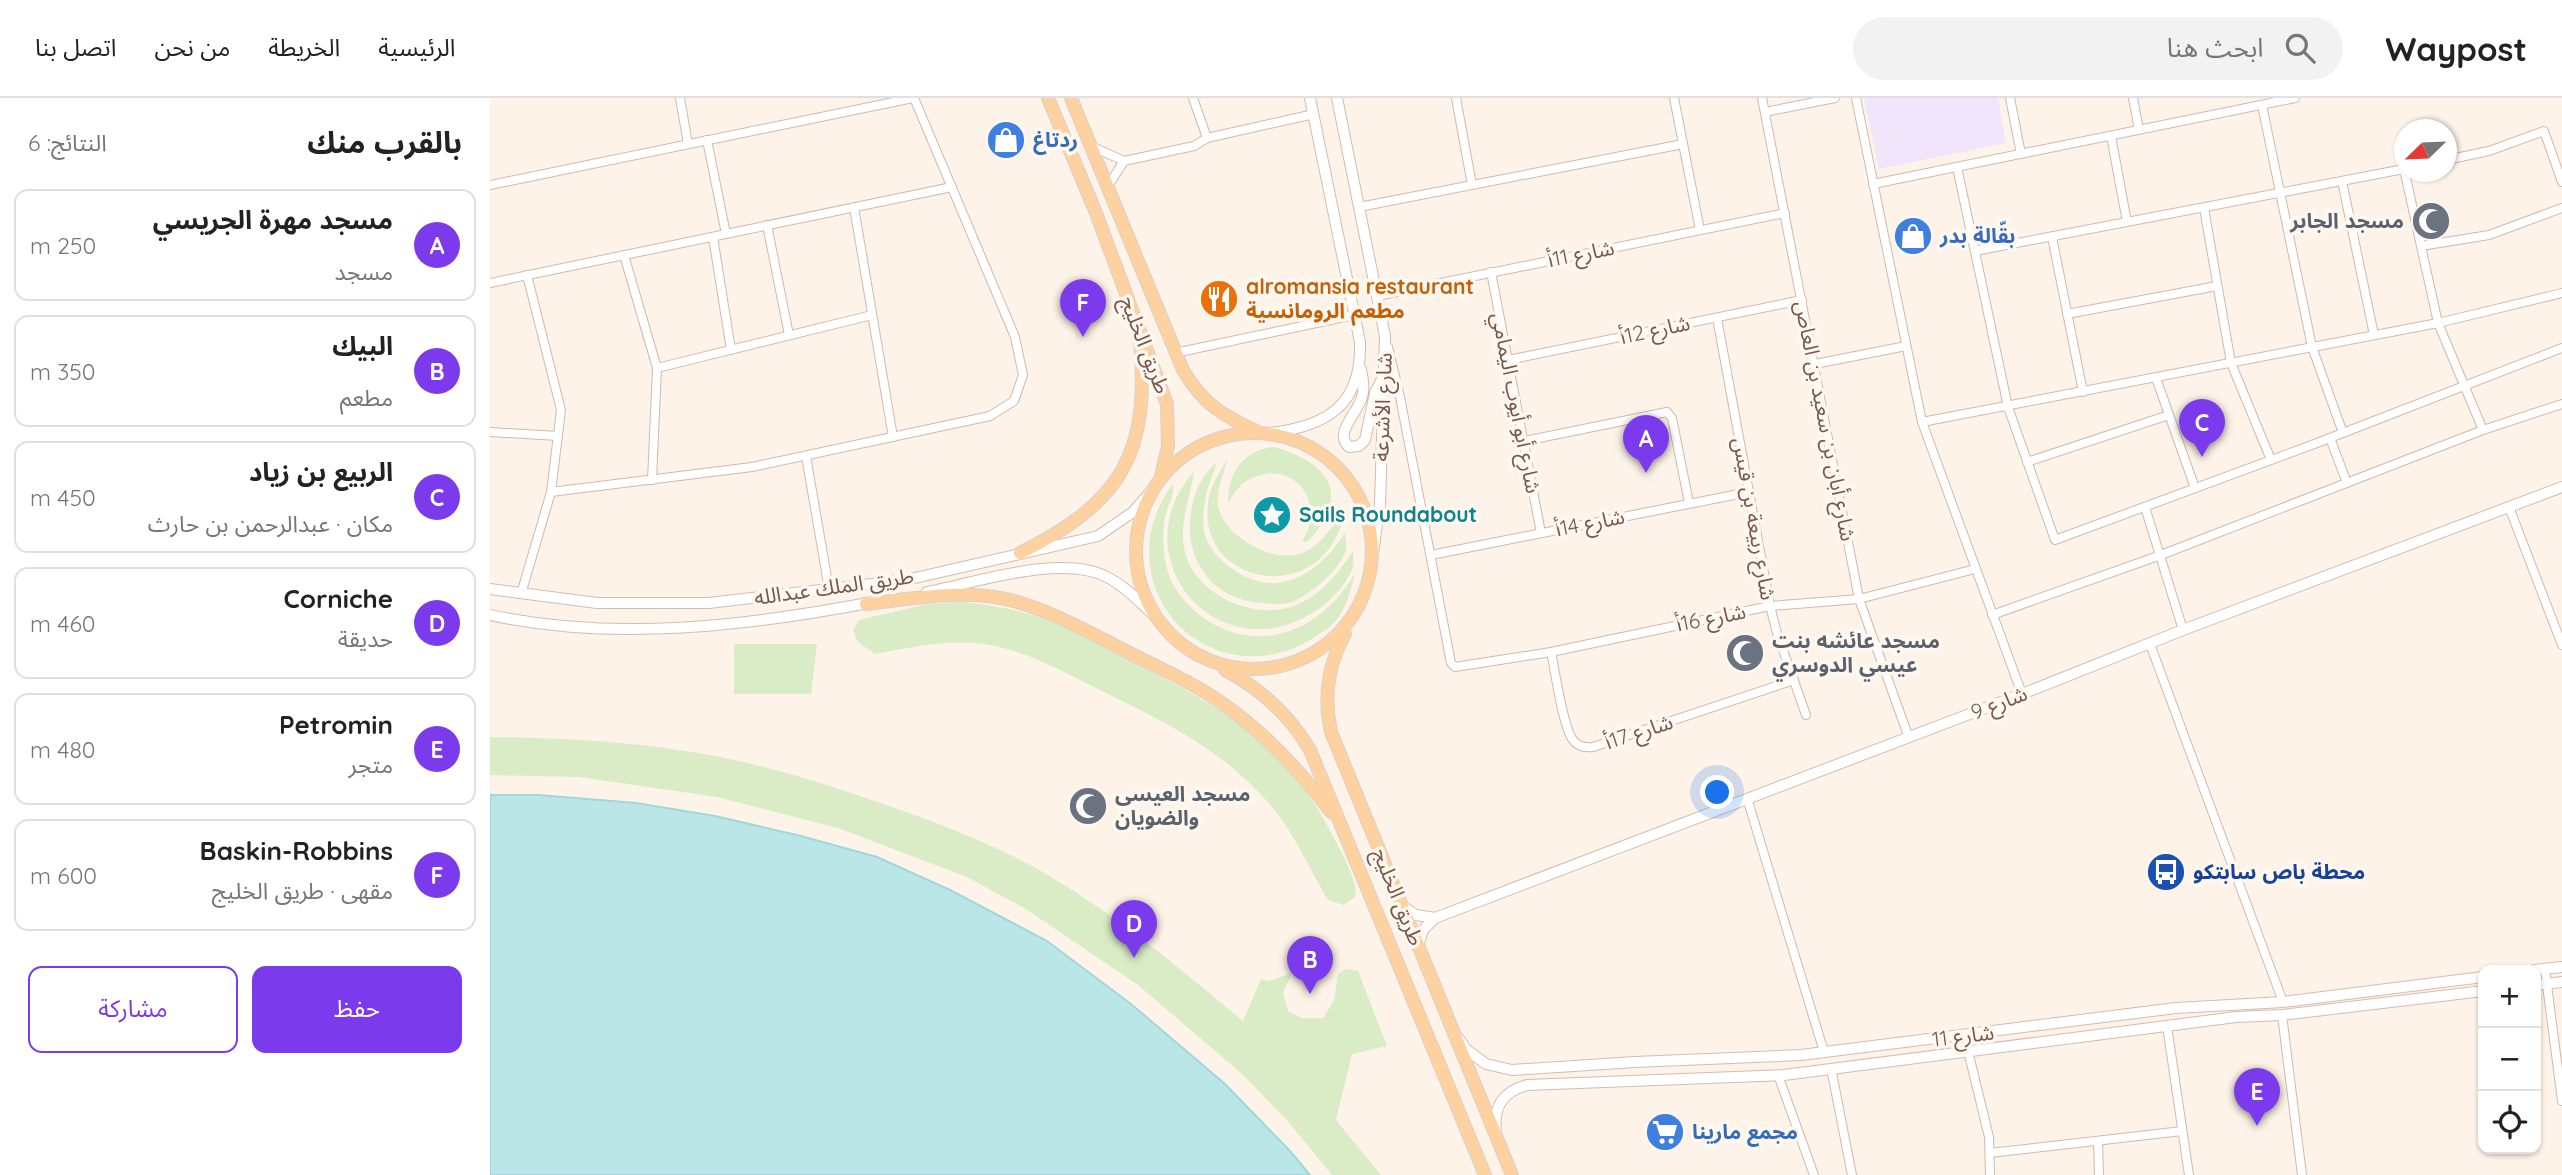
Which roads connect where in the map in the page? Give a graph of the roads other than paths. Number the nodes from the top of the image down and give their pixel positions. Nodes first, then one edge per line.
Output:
1 (680, 98) edge
2 (914, 98) edge
3 (1048, 98) edge
4 (1071, 98) edge
5 (1193, 98) edge
6 (1310, 98) edge
7 (1337, 98) edge
8 (1455, 98) edge
9 (1674, 98) edge
10 (1762, 98) edge
11 (1835, 98) edge
12 (1856, 98) edge
13 (2010, 98) edge
14 (2133, 98) edge
15 (2295, 98) edge
16 (889, 100) edge
17 (2262, 105) junction
18 (1765, 112) junction
19 (1314, 114) junction
20 (2139, 130) junction
21 (2111, 136) junction
22 (1207, 138) junction
23 (707, 140) junction
24 (688, 144) junction
25 (1683, 145) junction
26 (1091, 146) junction
27 (2021, 154) junction
28 (2457, 157) edge
29 (1124, 161) junction
30 (1957, 167) junction
31 (2394, 171) edge
32 (2342, 181) junction
33 (2407, 182) edge
34 (2562, 182) edge
35 (1873, 184) junction
36 (490, 185) edge
37 (1472, 185) junction
38 (1108, 186) junction
39 (952, 187) junction
40 (2279, 193) junction
41 (854, 207) junction
42 (1359, 207) junction
43 (2204, 208) junction
44 (2562, 208) edge
45 (1785, 213) junction
46 (2127, 222) junction
47 (767, 225) junction
48 (1700, 230) junction
49 (726, 234) junction
50 (713, 237) junction
51 (2052, 237) junction
52 (2421, 246) junction
53 (1975, 251) junction
54 (624, 255) junction
55 (1491, 272) junction
56 (527, 275) junction
57 (490, 283) edge
58 (2217, 286) junction
59 (2562, 293) edge
60 (1377, 296) junction
61 (1802, 300) junction
62 (2067, 314) junction
63 (872, 315) junction
64 (1354, 315) junction
65 (1717, 317) junction
66 (2438, 323) junction
67 (1138, 327) junction
68 (789, 335) junction
69 (2374, 335) junction
70 (1385, 336) junction
71 (1906, 346) junction
72 (2312, 347) junction
73 (2562, 348) edge
74 (731, 350) junction
75 (1175, 353) junction
76 (1508, 360) junction
77 (2231, 363) junction
78 (1815, 364) junction
79 (1361, 366) junction
80 (657, 368) junction
81 (1383, 376) junction
82 (2156, 378) junction
83 (2465, 386) junction
84 (2083, 392) junction
85 (2562, 404) edge
86 (2008, 407) junction
87 (2169, 415) junction
88 (1922, 422) junction
89 (2483, 430) junction
90 (490, 432) edge
91 (1264, 433) junction
92 (2343, 433) junction
93 (558, 436) junction
94 (892, 437) junction
95 (2330, 438) junction
96 (1524, 441) junction
97 (806, 456) junction
98 (2270, 460) junction
99 (2027, 462) junction
100 (652, 480) junction
101 (2347, 483) junction
102 (1158, 484) junction
103 (2562, 487) edge
104 (2195, 488) junction
105 (551, 492) junction
106 (1749, 492) junction
107 (1689, 503) junction
108 (2145, 507) junction
109 (2509, 507) junction
110 (1541, 533) junction
111 (1373, 552) junction
112 (1020, 554) junction
113 (1431, 555) junction
114 (2161, 555) junction
115 (1975, 569) junction
116 (490, 589) edge
117 (829, 589) junction
118 (521, 594) junction
119 (1859, 599) junction
120 (866, 604) junction
121 (1770, 606) junction
122 (1153, 614) junction
123 (490, 615) edge
124 (1992, 615) junction
125 (1354, 616) junction
126 (2183, 630) junction
127 (2150, 644) junction
128 (2562, 645) edge
129 (1551, 652) junction
130 (1209, 661) junction
131 (1794, 681) junction
132 (2022, 694) junction
133 (1807, 715) dead end
134 (1909, 738) junction
135 (1747, 798) junction
136 (1346, 834) junction
137 (1401, 905) junction
138 (1435, 918) junction
139 (1418, 946) junction
140 (2562, 967) edge
141 (2541, 970) edge
142 (2478, 978) edge
143 (2562, 982) edge
144 (2541, 984) edge
145 (2478, 992) edge
146 (2283, 1002) junction
147 (2282, 1015) junction
148 (2167, 1026) junction
149 (1454, 1034) junction
150 (1968, 1051) junction
151 (1824, 1052) junction
152 (1635, 1062) junction
153 (1831, 1068) junction
154 (1778, 1075) junction
155 (2561, 1079) edge
156 (1635, 1080) junction
157 (2562, 1101) edge
158 (2182, 1130) junction
159 (1497, 1139) junction
160 (2098, 1140) junction
161 (1990, 1153) junction
162 (1485, 1175) edge
163 (1512, 1175) edge
164 (1814, 1175) edge
165 (1852, 1175) edge
166 (1990, 1175) edge
167 (2099, 1175) edge
168 (2189, 1175) edge
169 (2302, 1175) edge

1 - 24 street
2 - 16 street
2 - 39 street
3 - 67 main road, طريق الخليج
4 - 26 main road, طريق الخليج
5 - 22 street
6 - 19 street, شارع الأشرعة
7 - 42 street, شارع الأشرعة
8 - 37 street
9 - 25 street
10 - 18 street, شارع أبان بن سعيد بن العاص
11 - 18 street
12 - 35 street
13 - 27 street
14 - 20 street
15 - 17 street
16 - 23 street
17 - 20 street
17 - 40 street
18 - 45 street, شارع أبان بن سعيد بن العاص
19 - 22 street
19 - 64 street, شارع الأشرعة
20 - 21 street
21 - 27 street
21 - 46 street
22 - 29 street
23 - 24 street
23 - 49 street
24 - 36 street
25 - 37 street
25 - 48 street
26 - 29 street
26 - 38 main road, طريق الخليج
27 - 30 street
28 - 34 street
29 - 38 street
30 - 35 street
30 - 53 street
31 - 32 street
32 - 40 street
32 - 69 street
33 - 52 street
35 - 71 street
37 - 42 street
38 - 75 main road, طريق الخليج
39 - 41 street
39 - 94 street
40 - 43 street
40 - 72 street
41 - 47 street
41 - 63 street
42 - 60 street, شارع الأشرعة
43 - 46 street
43 - 58 street
44 - 52 street
45 - 48 street, شارع 11أ
45 - 61 street, شارع أبان بن سعيد بن العاص
46 - 51 street
47 - 49 street
47 - 68 street
48 - 55 street, شارع 11أ
49 - 50 street
50 - 54 street
50 - 74 street
51 - 53 street
51 - 62 street
52 - 66 street
53 - 86 street
54 - 56 street
54 - 80 street
55 - 60 street, شارع 11أ
55 - 76 street, شارع أبو أيوب اليمامي
56 - 57 street
56 - 93 street
58 - 62 street
58 - 77 street
59 - 66 street
60 - 70 street, شارع الأشرعة
61 - 65 street, شارع 12أ
61 - 78 street, شارع أبان بن سعيد بن العاص
62 - 84 street
63 - 68 street
63 - 94 street
64 - 75 street
64 - 79 street, شارع الأشرعة
65 - 76 street, شارع 12أ
65 - 106 street, شارع ربيعة بن قيس
66 - 69 street
66 - 83 street
67 - 102 main road, طريق الخليج
67 - 112 main road
68 - 74 street
69 - 72 street
70 - 81 street, شارع الأشرعة
70 - 113 street
71 - 78 street
71 - 88 street
72 - 77 street
72 - 92 street
73 - 83 street
74 - 80 street
75 - 91 main road, طريق الخليج
76 - 96 street, شارع أبو أيوب اليمامي
77 - 82 street
77 - 98 street
78 - 119 street, شارع أبان بن سعيد بن العاص
79 - 81 street
79 - 91 street, شارع الأشرعة
80 - 100 street
81 - 111 street, شارع الأشرعة
82 - 84 street
82 - 87 street
83 - 89 street
83 - 92 street
84 - 86 street
85 - 89 street
86 - 88 street
86 - 99 street
87 - 99 street
87 - 104 street
88 - 115 street
89 - 101 street
90 - 93 street
91 - 102 main road
91 - 111 main road
92 - 95 street
93 - 105 street
94 - 97 street
95 - 98 street
95 - 101 street
96 - 107 street
96 - 110 street, شارع أبو أيوب اليمامي
97 - 100 street
97 - 117 street
98 - 104 street
99 - 108 street
100 - 105 street
101 - 114 street
102 - 112 street, طريق الملك عبدالله
102 - 122 main road
103 - 109 street, شارع 9
104 - 108 street
105 - 118 street
106 - 107 street, شارع 14أ
106 - 121 street, شارع ربيعة بن قيس
107 - 110 street, شارع 14أ
108 - 114 street
109 - 126 street, شارع 9
109 - 128 street
110 - 113 street, شارع 14أ
111 - 125 main road
112 - 117 street, طريق الملك عبدالله
113 - 129 street, شارع 16أ
114 - 124 street
114 - 126 street
115 - 119 street, شارع 16أ
115 - 124 street
116 - 118 street, طريق الملك عبدالله
117 - 118 street, طريق الملك عبدالله
119 - 121 street, شارع 16أ
119 - 134 street, شارع أبان بن سعيد بن العاص
120 - 122 street, طريق الملك عبدالله
120 - 123 street, طريق الملك عبدالله
120 - 136 main road
121 - 129 street, شارع 16أ
121 - 131 street, شارع ربيعة بن قيس
122 - 130 main road
124 - 132 street
125 - 130 main road
125 - 137 main road, طريق الخليج
126 - 127 street, شارع 9
127 - 132 street, شارع 9
127 - 146 street
129 - 131 street, شارع 17أ
130 - 136 main road, طريق الخليج
131 - 133 street, شارع ربيعة بن قيس
132 - 134 street, شارع 9
134 - 135 street, شارع 9
135 - 138 street, شارع 9
135 - 151 street
136 - 162 main road, طريق الخليج
137 - 138 street
137 - 139 main road, طريق الخليج
138 - 139 street
139 - 149 main road, طريق الخليج
140 - 141 street
142 - 146 street, شارع 11
143 - 144 street
144 - 155 street
145 - 147 street, شارع 11
146 - 151 street, شارع 11
147 - 148 street, شارع 11
147 - 169 street
148 - 150 street, شارع 11
148 - 158 street
149 - 152 street, شارع 11
149 - 159 main road, طريق الخليج
150 - 153 street, شارع 11
150 - 161 street
151 - 152 street, شارع 11
152 - 156 street
153 - 154 street, شارع 11
153 - 165 street
154 - 156 street, شارع 11
154 - 164 street
155 - 157 street
156 - 159 street, شارع 11
158 - 160 street
158 - 168 street
159 - 163 main road, طريق الخليج
160 - 161 street
160 - 167 street
161 - 166 street

